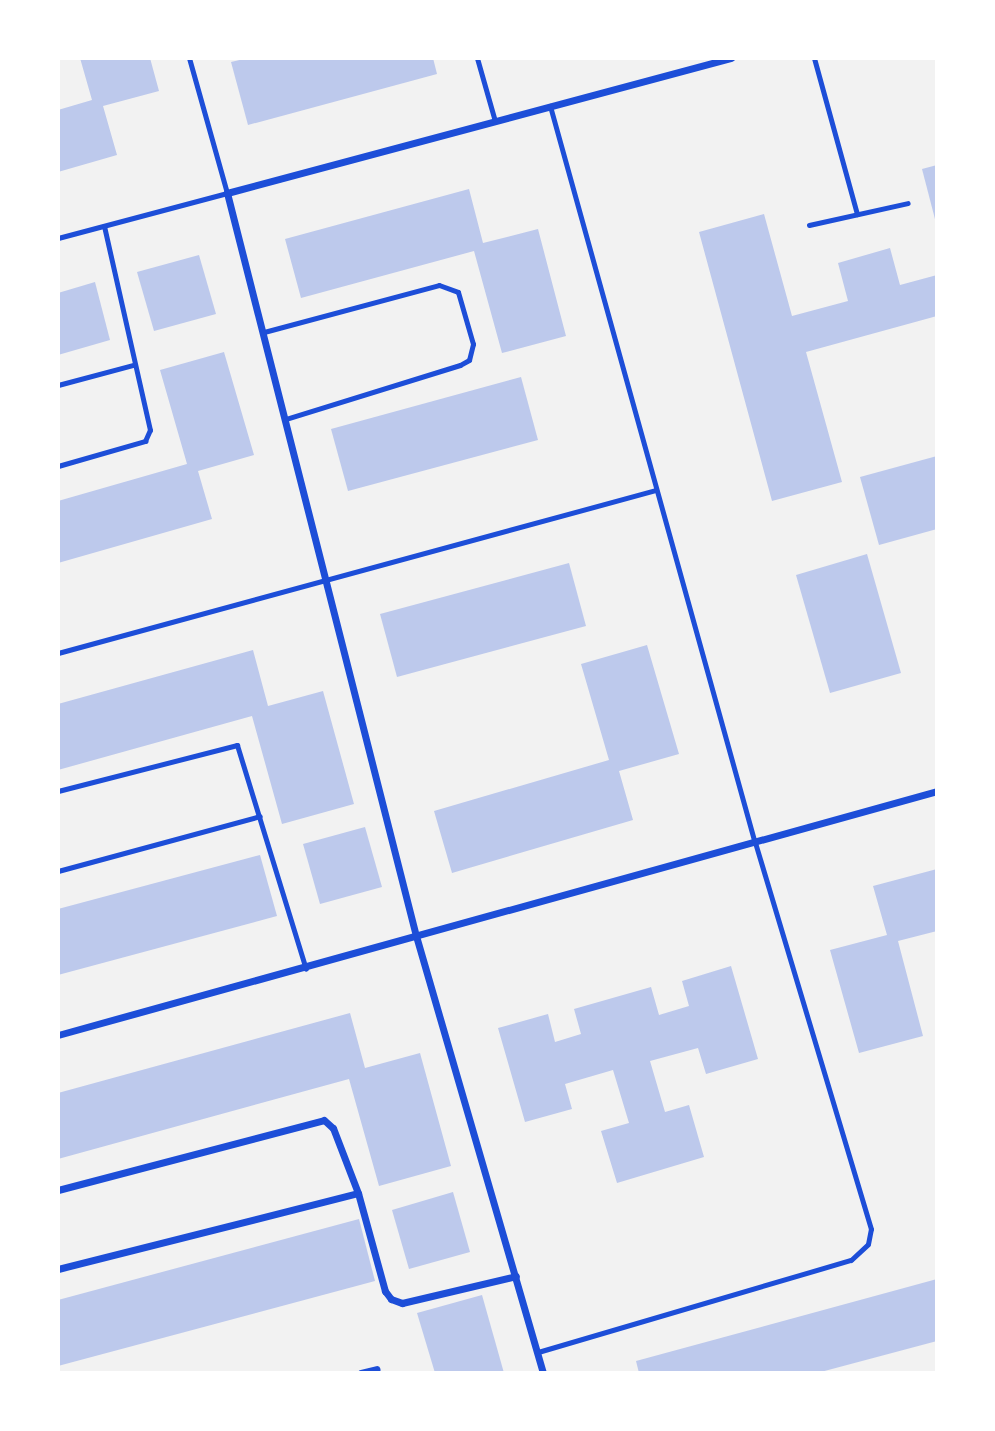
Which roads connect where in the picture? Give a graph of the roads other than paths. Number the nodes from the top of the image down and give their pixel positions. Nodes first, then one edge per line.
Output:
1 (189, 58) edge
2 (477, 58) edge
3 (731, 58) edge
4 (814, 58) edge
5 (550, 106) junction
6 (495, 121) junction
7 (227, 193) junction
8 (908, 203) dead end
9 (857, 214) junction
10 (809, 225) dead end
11 (104, 226) junction
12 (58, 238) edge
13 (264, 332) junction
14 (132, 365) junction
15 (58, 385) edge
16 (286, 419) junction
17 (58, 466) edge
18 (656, 490) junction
19 (328, 580) junction
20 (58, 653) edge
21 (58, 791) edge
22 (937, 791) edge
23 (260, 816) junction
24 (754, 840) junction
25 (58, 871) edge
26 (416, 936) junction
27 (306, 969) junction
28 (58, 1035) edge
29 (58, 1191) edge
30 (358, 1193) junction
31 (58, 1269) edge
32 (516, 1276) junction
33 (538, 1352) junction
34 (377, 1369) dead end
35 (361, 1373) edge
36 (543, 1373) edge

1 - 7 lane
2 - 6 lane
3 - 5 street
4 - 9 lane
5 - 6 street
5 - 18 lane
6 - 7 street
7 - 11 lane
7 - 13 street
8 - 9 lane
9 - 10 lane
11 - 12 lane
11 - 14 lane
13 - 16 street
13 - 16 lane
14 - 15 lane
14 - 17 lane
16 - 19 street
18 - 19 lane
18 - 24 lane
19 - 20 lane
19 - 26 street
21 - 23 lane
22 - 24 street
23 - 25 lane
23 - 27 lane
24 - 26 street
24 - 33 lane
26 - 27 street
26 - 32 street
27 - 28 street
29 - 30 street
30 - 31 street
30 - 32 street
32 - 33 street
33 - 36 street
34 - 35 street

